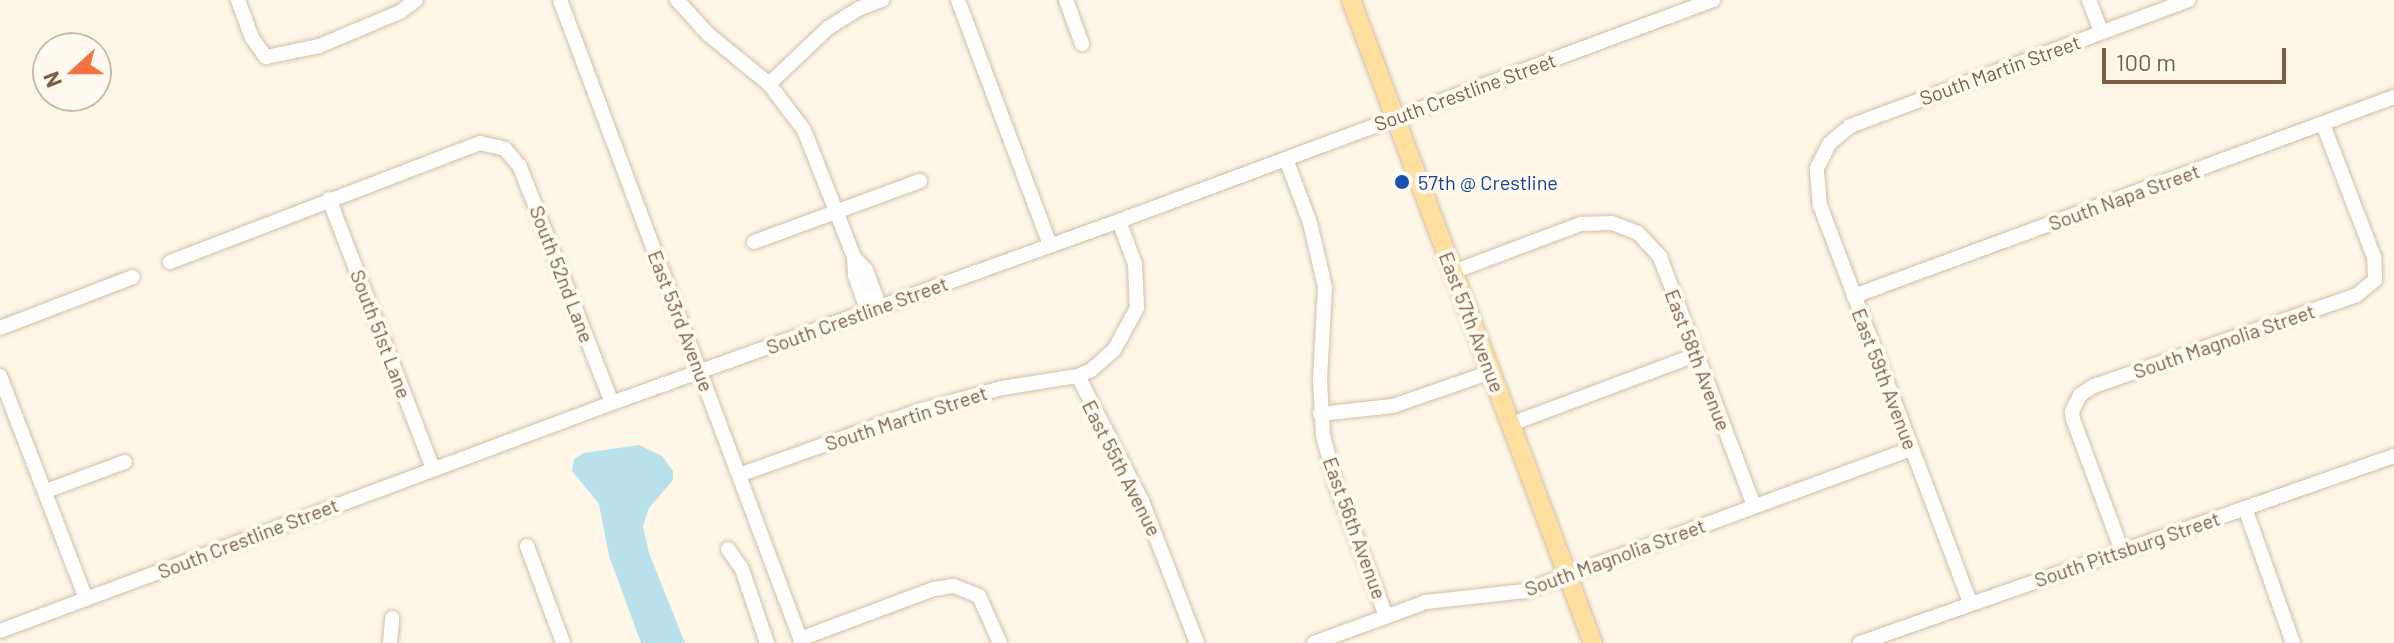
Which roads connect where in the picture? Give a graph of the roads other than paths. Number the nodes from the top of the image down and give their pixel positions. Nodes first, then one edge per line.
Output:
1 (238, 0) edge
2 (416, 0) edge
3 (560, 0) edge
4 (677, 0) edge
5 (882, 0) edge
6 (958, 0) edge
7 (1066, 0) edge
8 (1351, 0) edge
9 (1713, 0) edge
10 (2089, 0) edge
11 (2188, 0) edge
12 (856, 4) edge
13 (2101, 32) junction
14 (1082, 44) dead end
15 (769, 84) junction
16 (2394, 97) edge
17 (1395, 118) junction
18 (2323, 124) junction
19 (1822, 154) joint
20 (1286, 159) junction
21 (920, 181) dead end
22 (329, 199) junction
23 (838, 211) junction
24 (1119, 221) junction
25 (754, 242) dead end
26 (1050, 245) junction
27 (170, 262) dead end
28 (1453, 272) junction
29 (133, 277) dead end
30 (1854, 296) junction
31 (874, 310) junction
32 (0, 328) edge
33 (1696, 355) junction
34 (700, 371) junction
35 (1491, 372) junction
36 (0, 376) edge
37 (1078, 376) junction
38 (612, 403) junction
39 (1320, 414) junction
40 (1511, 424) junction
41 (1911, 449) junction
42 (2394, 456) edge
43 (125, 462) dead end
44 (433, 469) junction
45 (739, 475) junction
46 (46, 491) junction
47 (1754, 506) junction
48 (2245, 508) junction
49 (527, 546) dead end
50 (728, 549) dead end
51 (2122, 551) junction
52 (1568, 576) junction
53 (86, 599) junction
54 (1970, 602) junction
55 (1386, 616) junction
56 (392, 618) dead end
57 (0, 631) edge
58 (801, 641) edge
59 (5, 643) edge
60 (390, 643) edge
61 (563, 643) edge
62 (767, 643) edge
63 (1000, 643) edge
64 (1197, 643) edge
65 (1314, 643) edge
66 (1593, 643) edge
67 (1860, 643) edge
68 (2293, 643) edge

1 - 2 street
3 - 34 street, East 53rd Avenue
4 - 15 street
5 - 12 street
6 - 26 street
7 - 14 street
8 - 17 main road, East 57th Avenue
9 - 17 street, South Crestline Street
10 - 13 street
11 - 13 street, South Martin Street
12 - 15 street
13 - 19 street, South Martin Street
15 - 23 street
16 - 18 street, South Napa Street
17 - 20 street, South Crestline Street
17 - 28 main road, East 57th Avenue
18 - 30 street, South Napa Street
18 - 51 street, South Magnolia Street
19 - 30 street, East 59th Avenue
20 - 24 street, South Crestline Street
20 - 39 street, East 56th Avenue
21 - 23 street
22 - 27 street
22 - 38 street, South 52nd Lane
22 - 44 street, South 51st Lane
23 - 25 street
23 - 31 street
24 - 26 street, South Crestline Street
24 - 37 street, East 55th Avenue
26 - 31 street, South Crestline Street
28 - 33 street, East 58th Avenue
28 - 35 main road, East 57th Avenue
29 - 32 street
30 - 41 street, East 59th Avenue
31 - 34 street, South Crestline Street
33 - 40 street
33 - 47 street, East 58th Avenue
34 - 38 street, South Crestline Street
34 - 45 street, East 53rd Avenue
35 - 39 street
35 - 40 main road, East 57th Avenue
36 - 46 street
37 - 45 street, South Martin Street
37 - 64 street, East 55th Avenue
38 - 44 street, South Crestline Street
39 - 55 street, East 56th Avenue
40 - 52 main road, East 57th Avenue
41 - 47 street, South Magnolia Street
41 - 54 street, East 59th Avenue
42 - 48 street, South Pittsburg Street
43 - 46 street
44 - 53 street, South Crestline Street
45 - 58 street, East 53rd Avenue
46 - 53 street
47 - 52 street, South Magnolia Street
48 - 51 street, South Pittsburg Street
48 - 68 street
49 - 61 street
50 - 62 street
51 - 54 street, South Pittsburg Street
52 - 55 street, South Magnolia Street
52 - 66 main road, East 57th Avenue
53 - 57 street, South Crestline Street
54 - 67 street, South Pittsburg Street
55 - 65 street, South Magnolia Street
56 - 60 street
57 - 59 street
58 - 63 street

